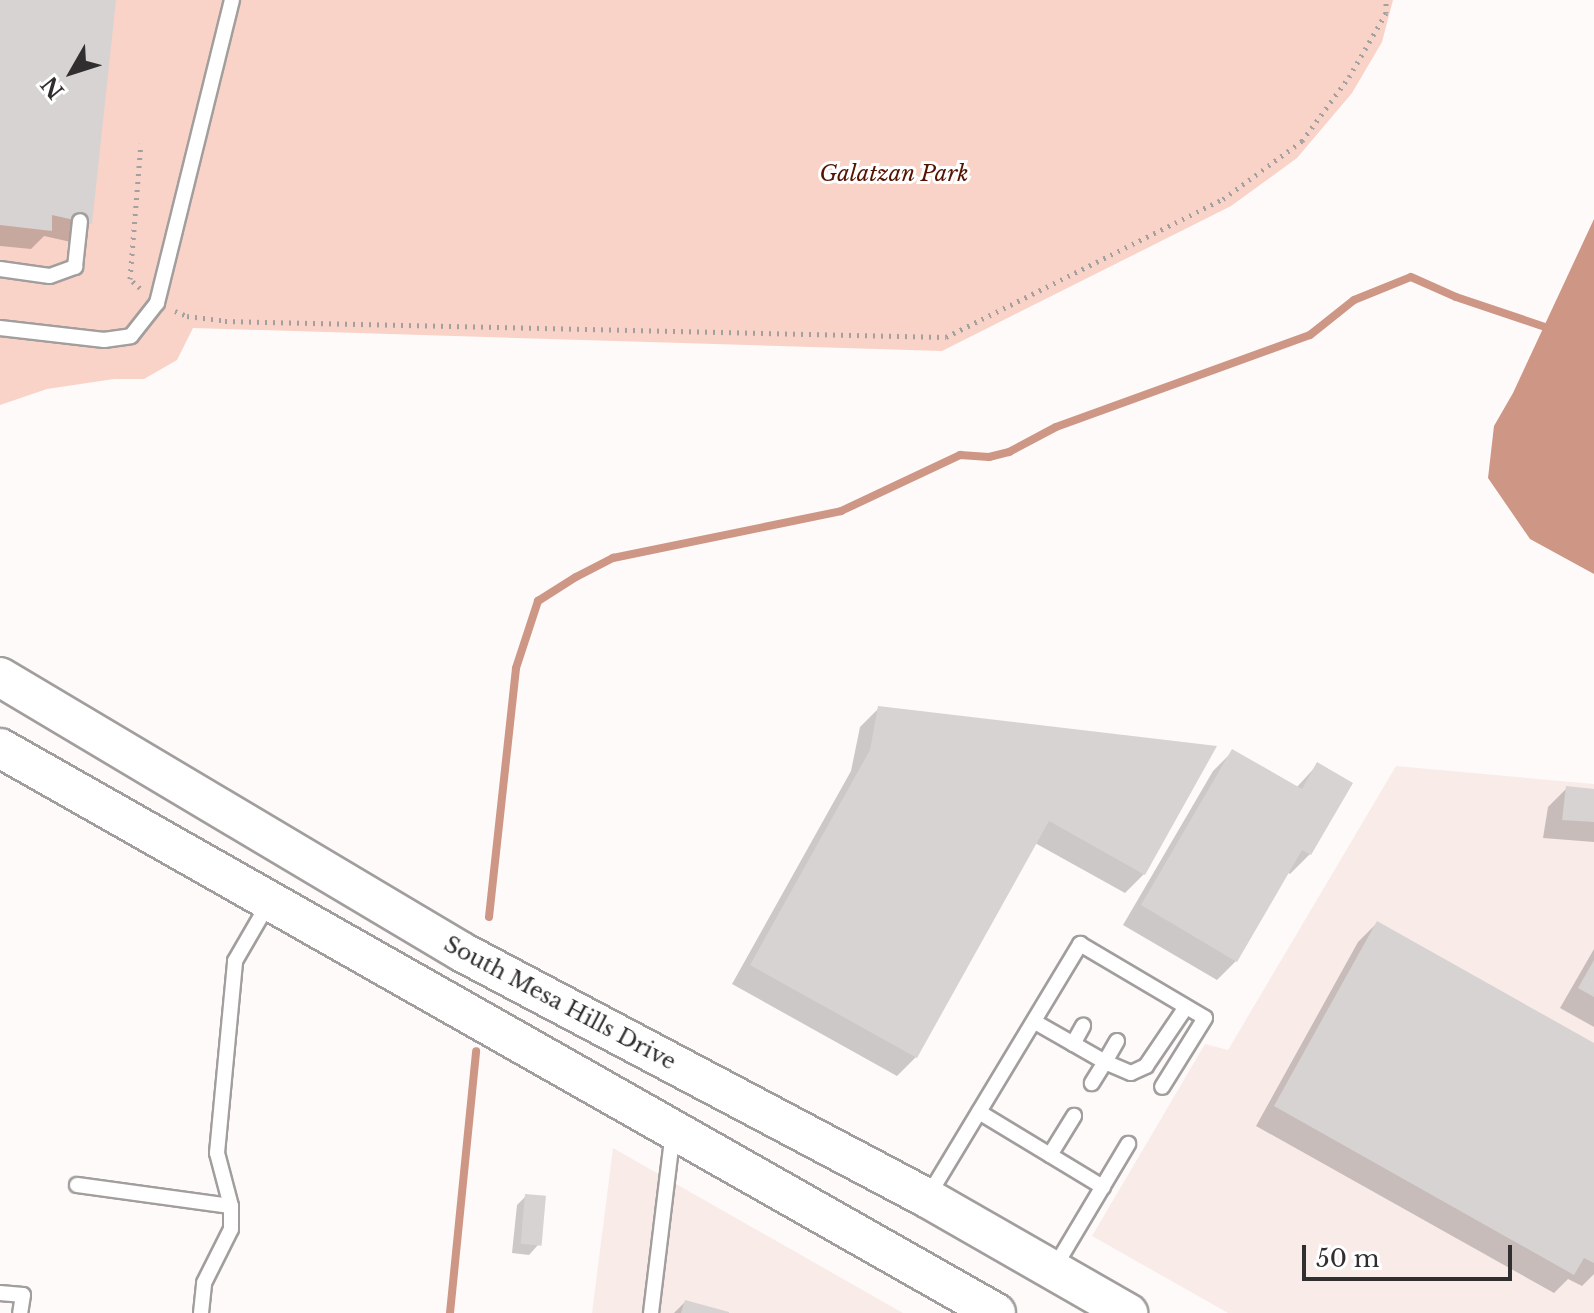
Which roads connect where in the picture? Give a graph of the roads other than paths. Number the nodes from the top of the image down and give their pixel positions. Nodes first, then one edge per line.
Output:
1 (232, 0) edge
2 (80, 221) dead end
3 (0, 269) edge
4 (0, 328) edge
5 (0, 677) edge
6 (0, 749) edge
7 (269, 901) junction
8 (1186, 1007) junction
9 (1035, 1022) junction
10 (1083, 1026) dead end
11 (1117, 1041) dead end
12 (1073, 1044) junction
13 (1105, 1062) junction
14 (1092, 1083) dead end
15 (1162, 1087) dead end
16 (979, 1112) junction
17 (1074, 1116) dead end
18 (673, 1130) junction
19 (1128, 1144) dead end
20 (1050, 1155) junction
21 (77, 1185) dead end
22 (1103, 1187) junction
23 (927, 1198) junction
24 (231, 1206) junction
25 (1053, 1270) junction
26 (0, 1293) edge
27 (20, 1313) edge
28 (201, 1313) edge
29 (651, 1313) edge
30 (996, 1313) edge
31 (1128, 1313) edge

1 - 4 lane
2 - 3 lane
5 - 23 street, South Mesa Hills Drive
6 - 7 street
7 - 18 street
7 - 24 lane
8 - 9 lane
8 - 13 lane
8 - 15 lane
9 - 12 lane
9 - 16 lane
10 - 12 lane
11 - 13 lane
12 - 13 lane
13 - 14 lane
16 - 20 lane
16 - 23 lane
17 - 20 lane
18 - 29 lane
18 - 30 street
19 - 22 lane
20 - 22 lane
21 - 24 lane
22 - 25 lane
23 - 25 street, South Mesa Hills Drive
24 - 28 lane
25 - 31 street, South Mesa Hills Drive
26 - 27 lane

